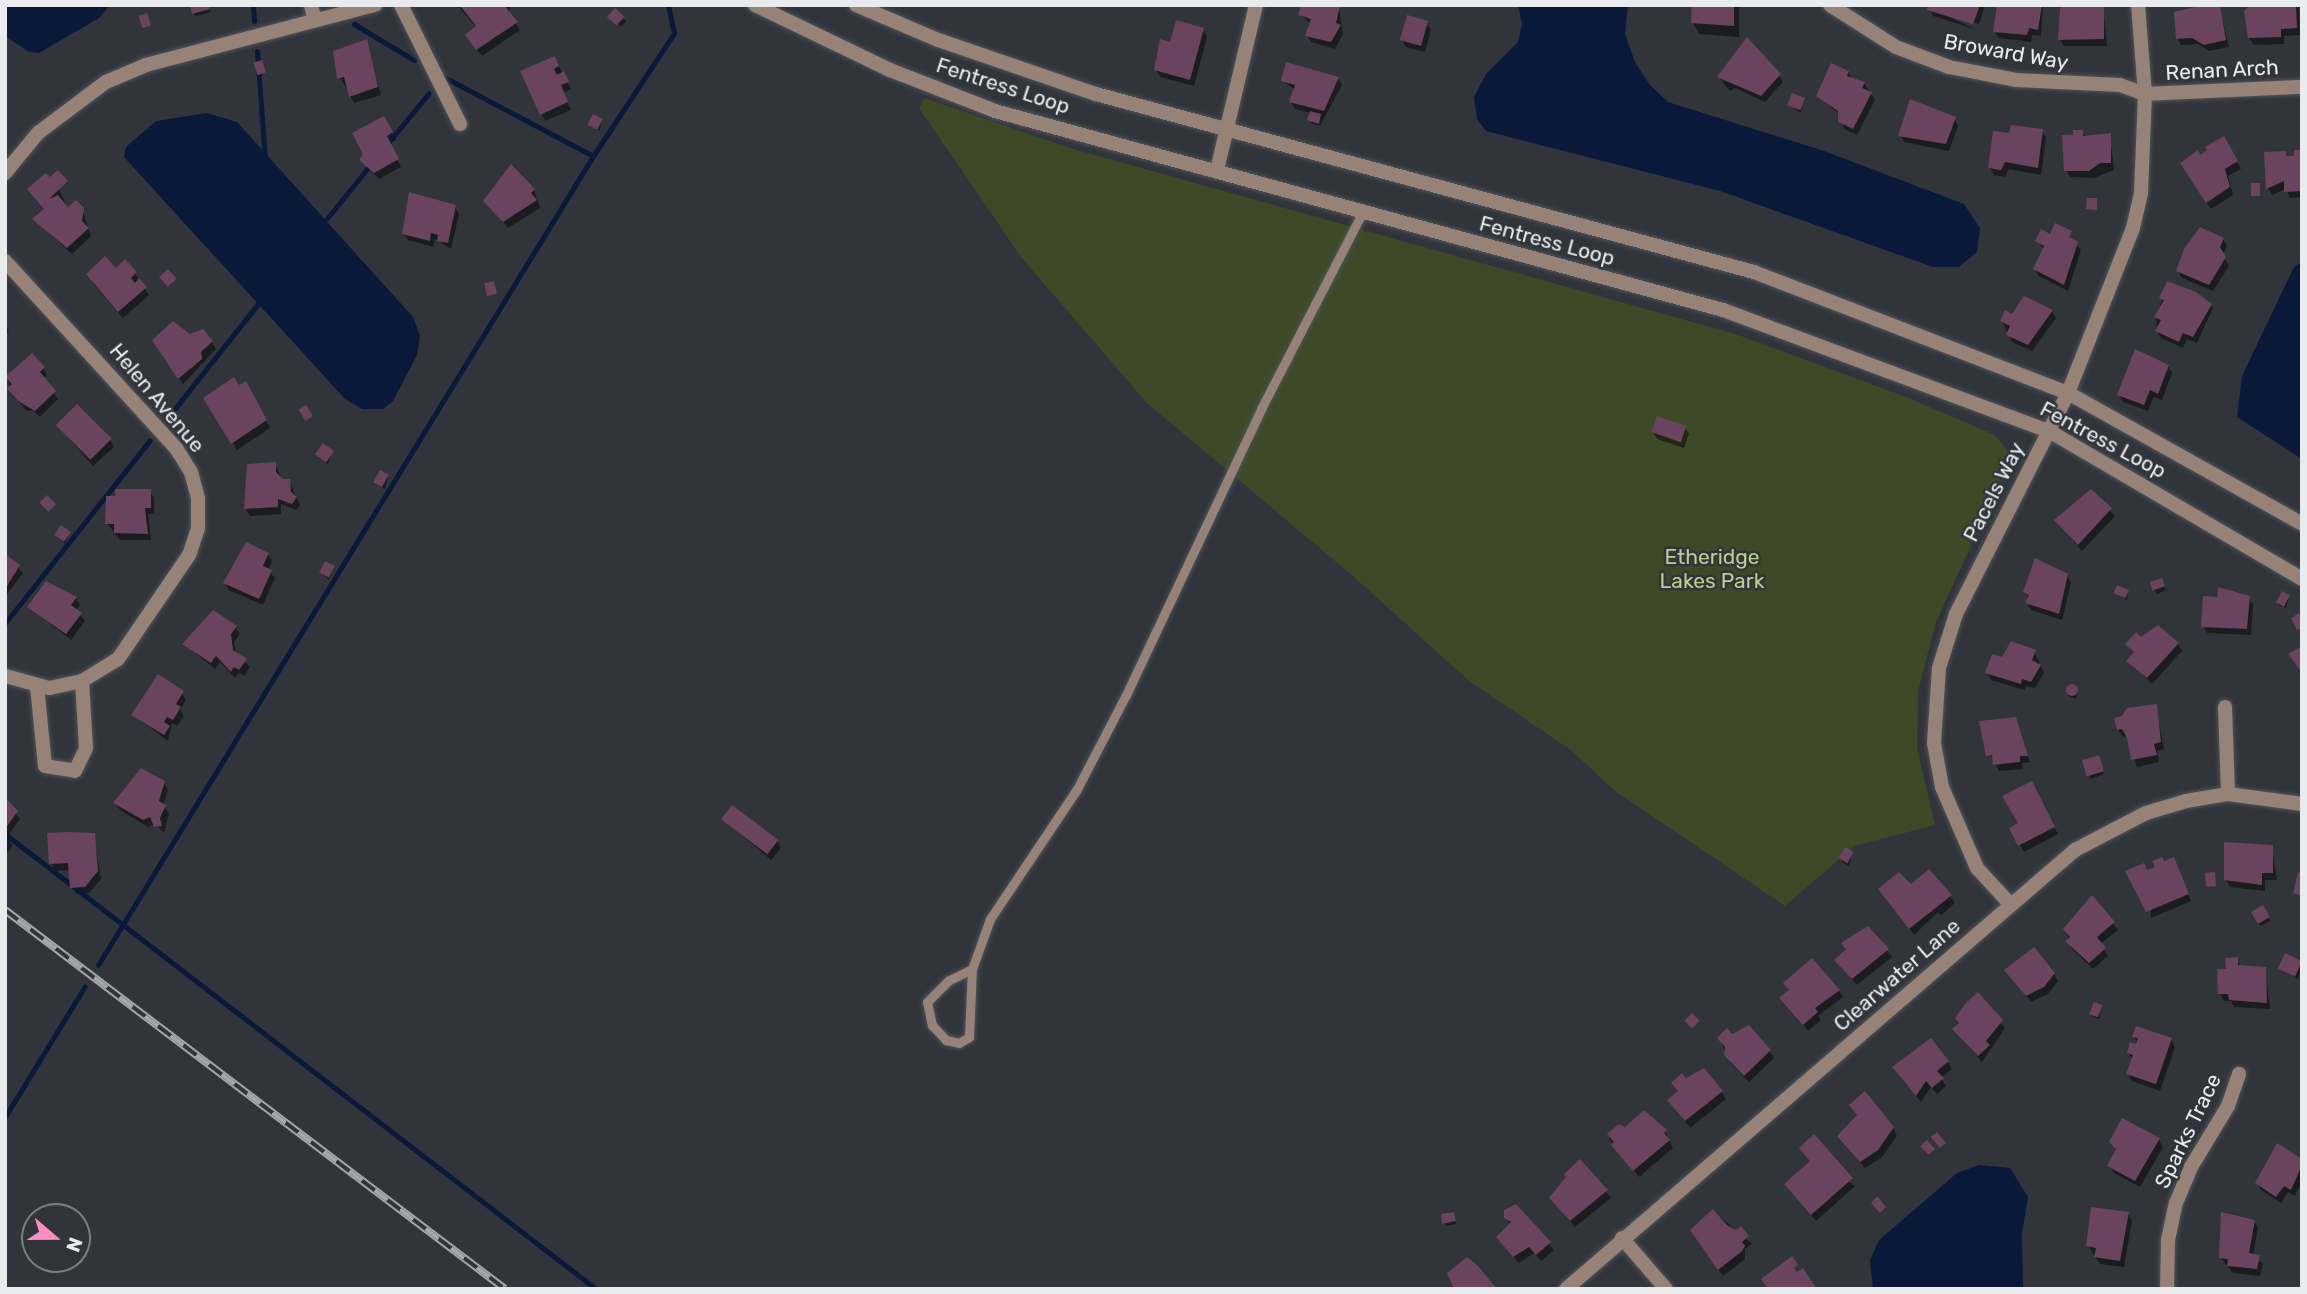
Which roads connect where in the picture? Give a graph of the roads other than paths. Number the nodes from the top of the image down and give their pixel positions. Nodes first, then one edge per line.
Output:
1 (311, 5) edge
2 (375, 5) edge
3 (401, 5) edge
4 (755, 5) edge
5 (856, 5) edge
6 (1256, 5) edge
7 (1830, 5) edge
8 (2138, 5) edge
9 (314, 21) junction
10 (2302, 87) edge
11 (2145, 94) junction
12 (460, 124) dead end
13 (1229, 128) junction
14 (1217, 170) junction
15 (5, 173) edge
16 (1362, 213) junction
17 (5, 261) edge
18 (2068, 393) junction
19 (2049, 431) junction
20 (2302, 524) edge
21 (2302, 579) edge
22 (5, 676) edge
23 (82, 681) junction
24 (37, 686) junction
25 (2225, 707) dead end
26 (2228, 793) junction
27 (2302, 804) edge
28 (2010, 904) junction
29 (972, 970) junction
30 (2239, 1074) dead end
31 (1622, 1238) junction
32 (1566, 1289) edge
33 (1666, 1289) edge
34 (2167, 1289) edge

1 - 9 street
2 - 9 street
3 - 12 street
4 - 14 street, Fentress Loop
5 - 13 street, Fentress Loop
6 - 13 street
7 - 11 street, Broward Way
8 - 11 street, Pacels Way
9 - 15 street
10 - 11 street, Renan Arch
11 - 18 street, Pacels Way
13 - 14 street
13 - 18 street, Fentress Loop
14 - 16 street, Fentress Loop
16 - 19 street, Fentress Loop
16 - 29 lane
17 - 23 street, Helen Avenue
18 - 19 street, Pacels Way
18 - 20 street, Fentress Loop
19 - 21 street, Fentress Loop
19 - 28 street, Pacels Way
22 - 24 street, Helen Avenue
23 - 24 street, Helen Avenue
23 - 24 street
25 - 26 street
26 - 27 street, Clearwater Lane
26 - 28 street, Clearwater Lane
28 - 31 street, Clearwater Lane
29 - 29 lane
30 - 34 street, Sparks Trace
31 - 32 street, Clearwater Lane
31 - 33 street

